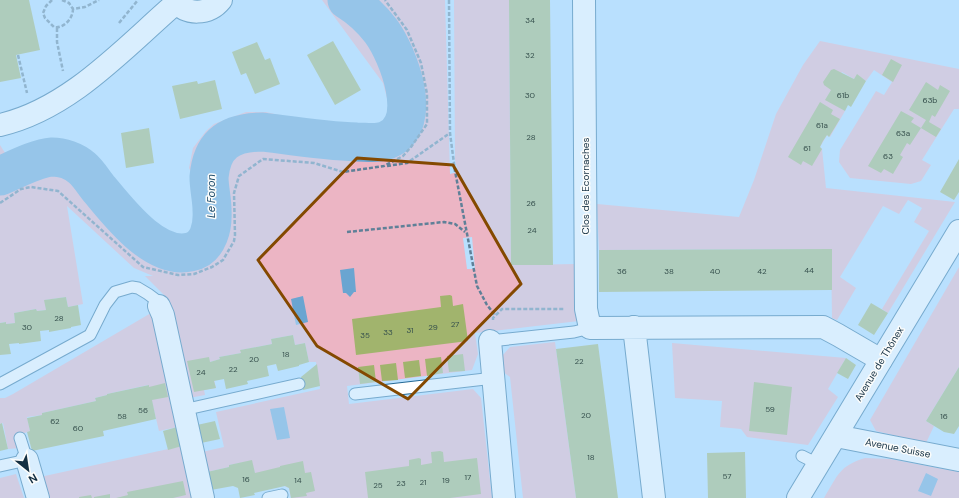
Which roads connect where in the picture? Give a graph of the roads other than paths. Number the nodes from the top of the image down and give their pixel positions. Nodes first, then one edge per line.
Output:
1 (221, 0) edge
2 (584, 0) edge
3 (175, 1) edge
4 (0, 125) edge
5 (959, 231) edge
6 (159, 306) joint
7 (588, 318) junction
8 (634, 326) junction
9 (490, 341) joint
10 (881, 360) junction
11 (494, 378) junction
12 (0, 384) edge
13 (298, 384) dead end
14 (355, 394) dead end
15 (183, 410) junction
16 (836, 436) junction
17 (20, 438) dead end
18 (957, 456) edge
19 (27, 460) junction
20 (0, 466) edge
21 (282, 495) dead end
22 (38, 498) edge
23 (203, 498) edge
24 (268, 498) edge
25 (504, 498) edge
26 (654, 498) edge
27 (798, 498) edge

1 - 3 street
2 - 7 street, Clos des Ecornaches
3 - 4 street
5 - 10 street, Avenue de Thônex
6 - 12 lane
6 - 15 street
7 - 8 street
7 - 9 lane
8 - 10 street
8 - 26 street
9 - 11 street
10 - 16 street, Avenue de Thônex
11 - 14 lane
11 - 25 street
13 - 15 lane
15 - 23 street
16 - 18 street, Avenue Suisse
16 - 27 street, Avenue de Thônex
17 - 19 lane
19 - 20 lane
19 - 22 street
21 - 24 lane

